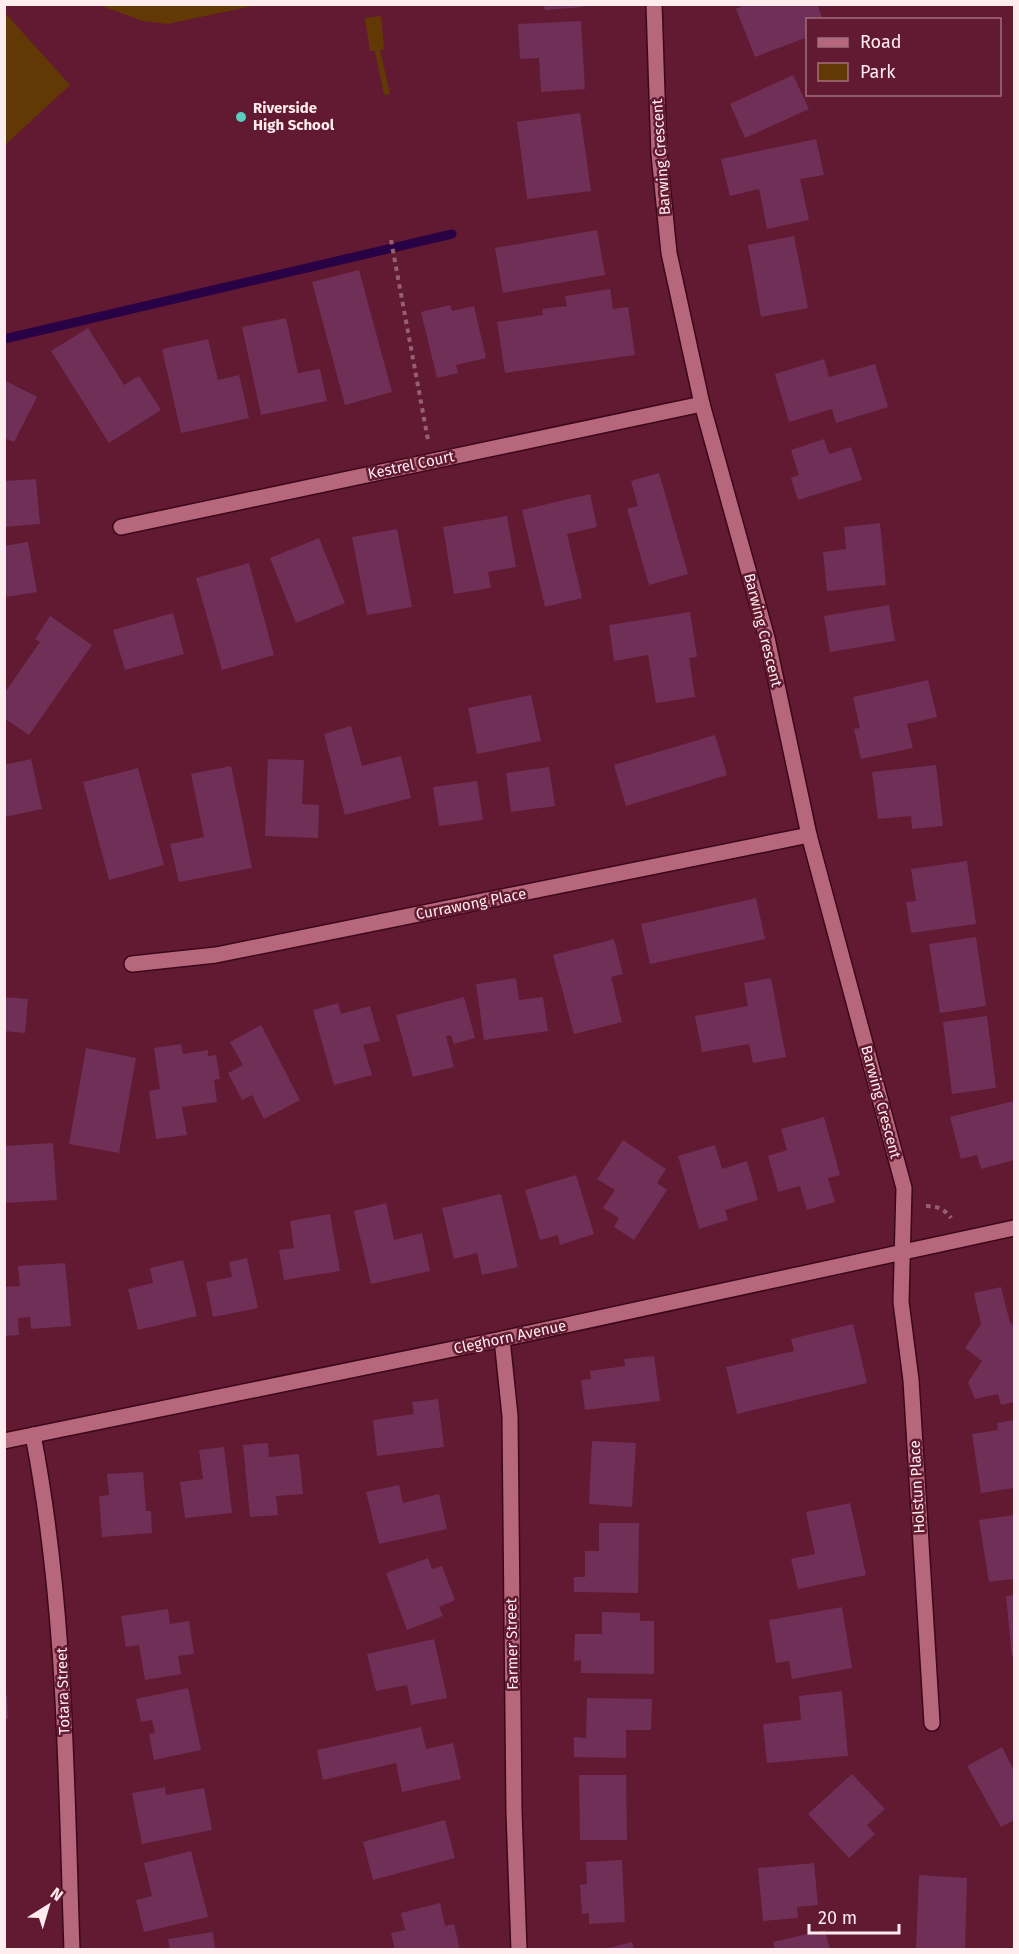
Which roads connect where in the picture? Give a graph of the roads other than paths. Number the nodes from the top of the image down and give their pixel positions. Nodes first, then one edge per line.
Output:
1 (654, 4) edge
2 (702, 404) junction
3 (121, 527) dead end
4 (809, 835) junction
5 (132, 964) dead end
6 (1014, 1228) edge
7 (903, 1251) junction
8 (502, 1339) junction
9 (33, 1435) junction
10 (4, 1441) edge
11 (932, 1723) dead end
12 (72, 1950) edge
13 (519, 1950) edge

1 - 2 street, Barwing Crescent
2 - 3 street, Kestrel Court
2 - 4 street, Barwing Crescent
4 - 5 street, Currawong Place
4 - 7 street, Barwing Crescent
6 - 7 street, Cleghorn Avenue
7 - 8 street, Cleghorn Avenue
7 - 11 street, Holstun Place
8 - 9 street, Cleghorn Avenue
8 - 13 street, Farmer Street
9 - 10 street, Cleghorn Avenue
9 - 12 street, Totara Street

